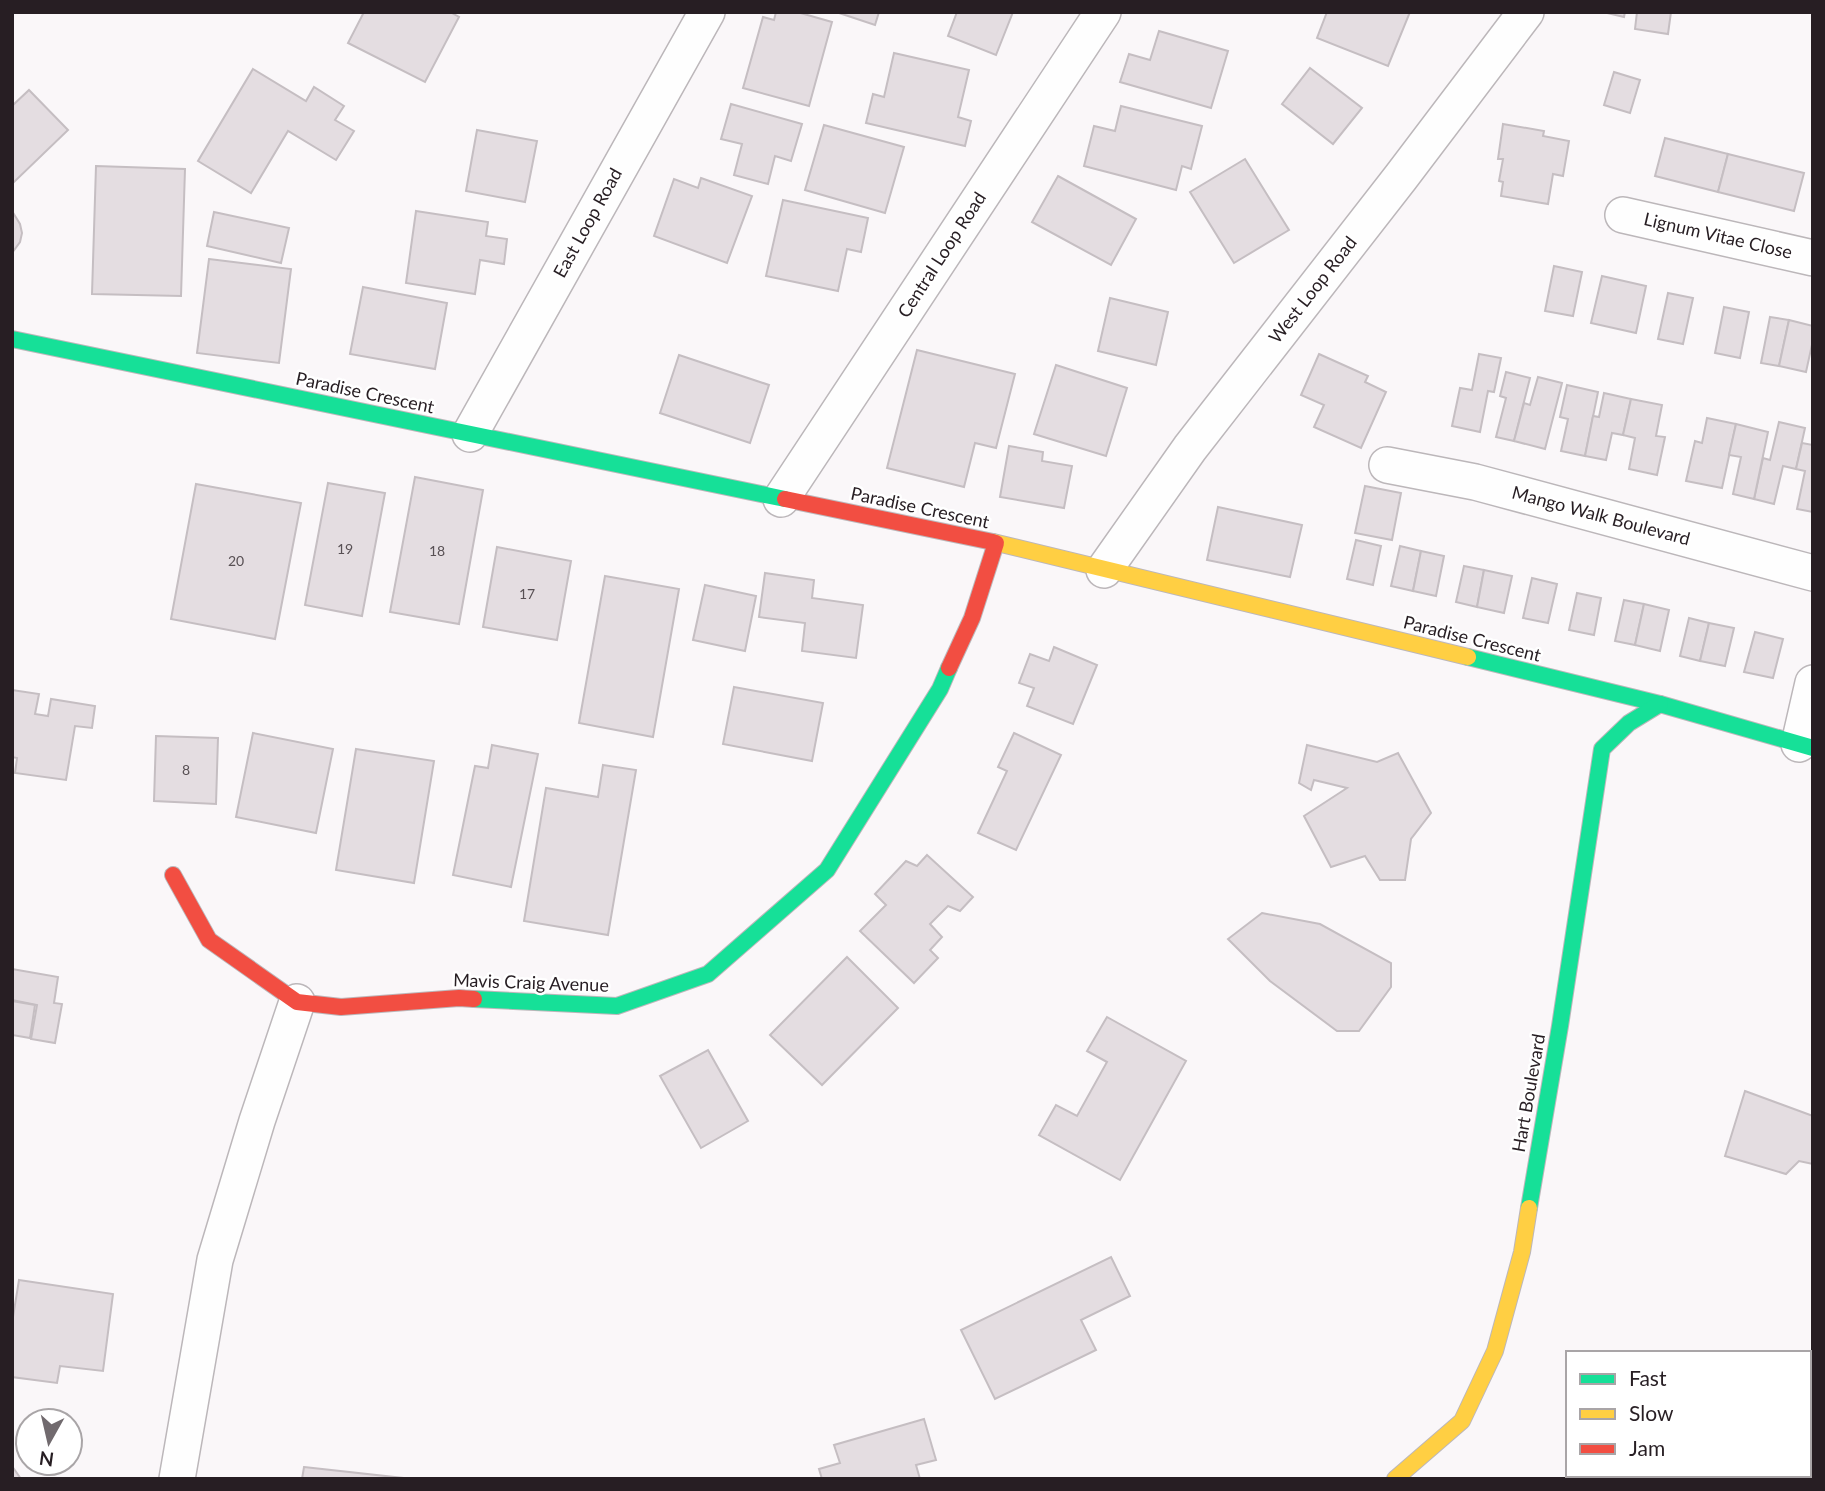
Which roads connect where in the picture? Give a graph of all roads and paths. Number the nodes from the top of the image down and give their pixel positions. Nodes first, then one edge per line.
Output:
1 (707, 12) edge
2 (1103, 12) edge
3 (1526, 12) edge
4 (1623, 215) dead end
5 (1813, 258) edge
6 (12, 339) edge
7 (470, 434) junction
8 (1387, 465) dead end
9 (781, 499) junction
10 (996, 543) junction
11 (1104, 570) junction
12 (1813, 573) edge
13 (1813, 683) edge
14 (1660, 704) junction
15 (1806, 746) edge
16 (173, 875) dead end
17 (297, 1002) junction
18 (177, 1479) edge
19 (1395, 1479) edge

1 - 7 street, East Loop Road
2 - 9 street, Central Loop Road
3 - 11 street, West Loop Road
4 - 5 street, Lignum Vitae Close
6 - 7 street, Paradise Crescent
7 - 9 street, Paradise Crescent
8 - 12 street, Mango Walk Boulevard
9 - 10 street, Paradise Crescent
10 - 11 street, Paradise Crescent
10 - 17 street, Mavis Craig Avenue
11 - 14 street, Paradise Crescent
13 - 15 street
14 - 15 street, Paradise Crescent
14 - 19 street, Hart Boulevard
16 - 17 street, Mavis Craig Avenue
17 - 18 street

